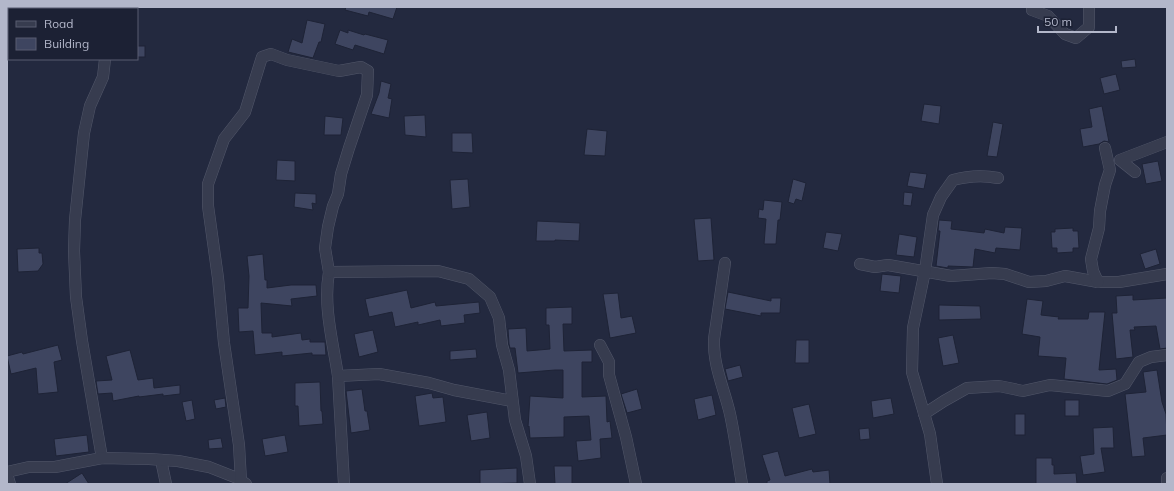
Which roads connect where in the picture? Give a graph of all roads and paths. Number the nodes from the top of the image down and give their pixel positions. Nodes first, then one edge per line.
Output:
1 (1032, 7) edge
2 (1089, 7) edge
3 (105, 60) edge
4 (1167, 142) edge
5 (1105, 148) dead end
6 (1135, 172) dead end
7 (998, 178) dead end
8 (725, 262) dead end
9 (860, 264) dead end
10 (925, 271) junction
11 (329, 272) junction
12 (1167, 274) edge
13 (1098, 282) junction
14 (600, 345) dead end
15 (1167, 355) edge
16 (338, 376) junction
17 (512, 400) junction
18 (924, 414) junction
19 (102, 458) junction
20 (161, 460) junction
21 (7, 473) edge
22 (1167, 478) edge
23 (244, 482) edge
24 (10, 484) edge
25 (166, 484) edge
26 (344, 484) edge
27 (530, 484) edge
28 (636, 484) edge
29 (742, 484) edge
30 (937, 484) edge
31 (1167, 484) edge

1 - 2 street
3 - 19 street
4 - 6 street
5 - 13 street
7 - 10 street
8 - 29 street
9 - 10 street
10 - 13 street
10 - 18 street
11 - 16 street
11 - 17 street
11 - 23 street
12 - 13 street
14 - 28 street
15 - 18 street
16 - 17 street
16 - 26 street
17 - 27 street
18 - 30 street
19 - 20 street
19 - 21 street
20 - 23 street
20 - 25 street
21 - 24 street
22 - 31 street

